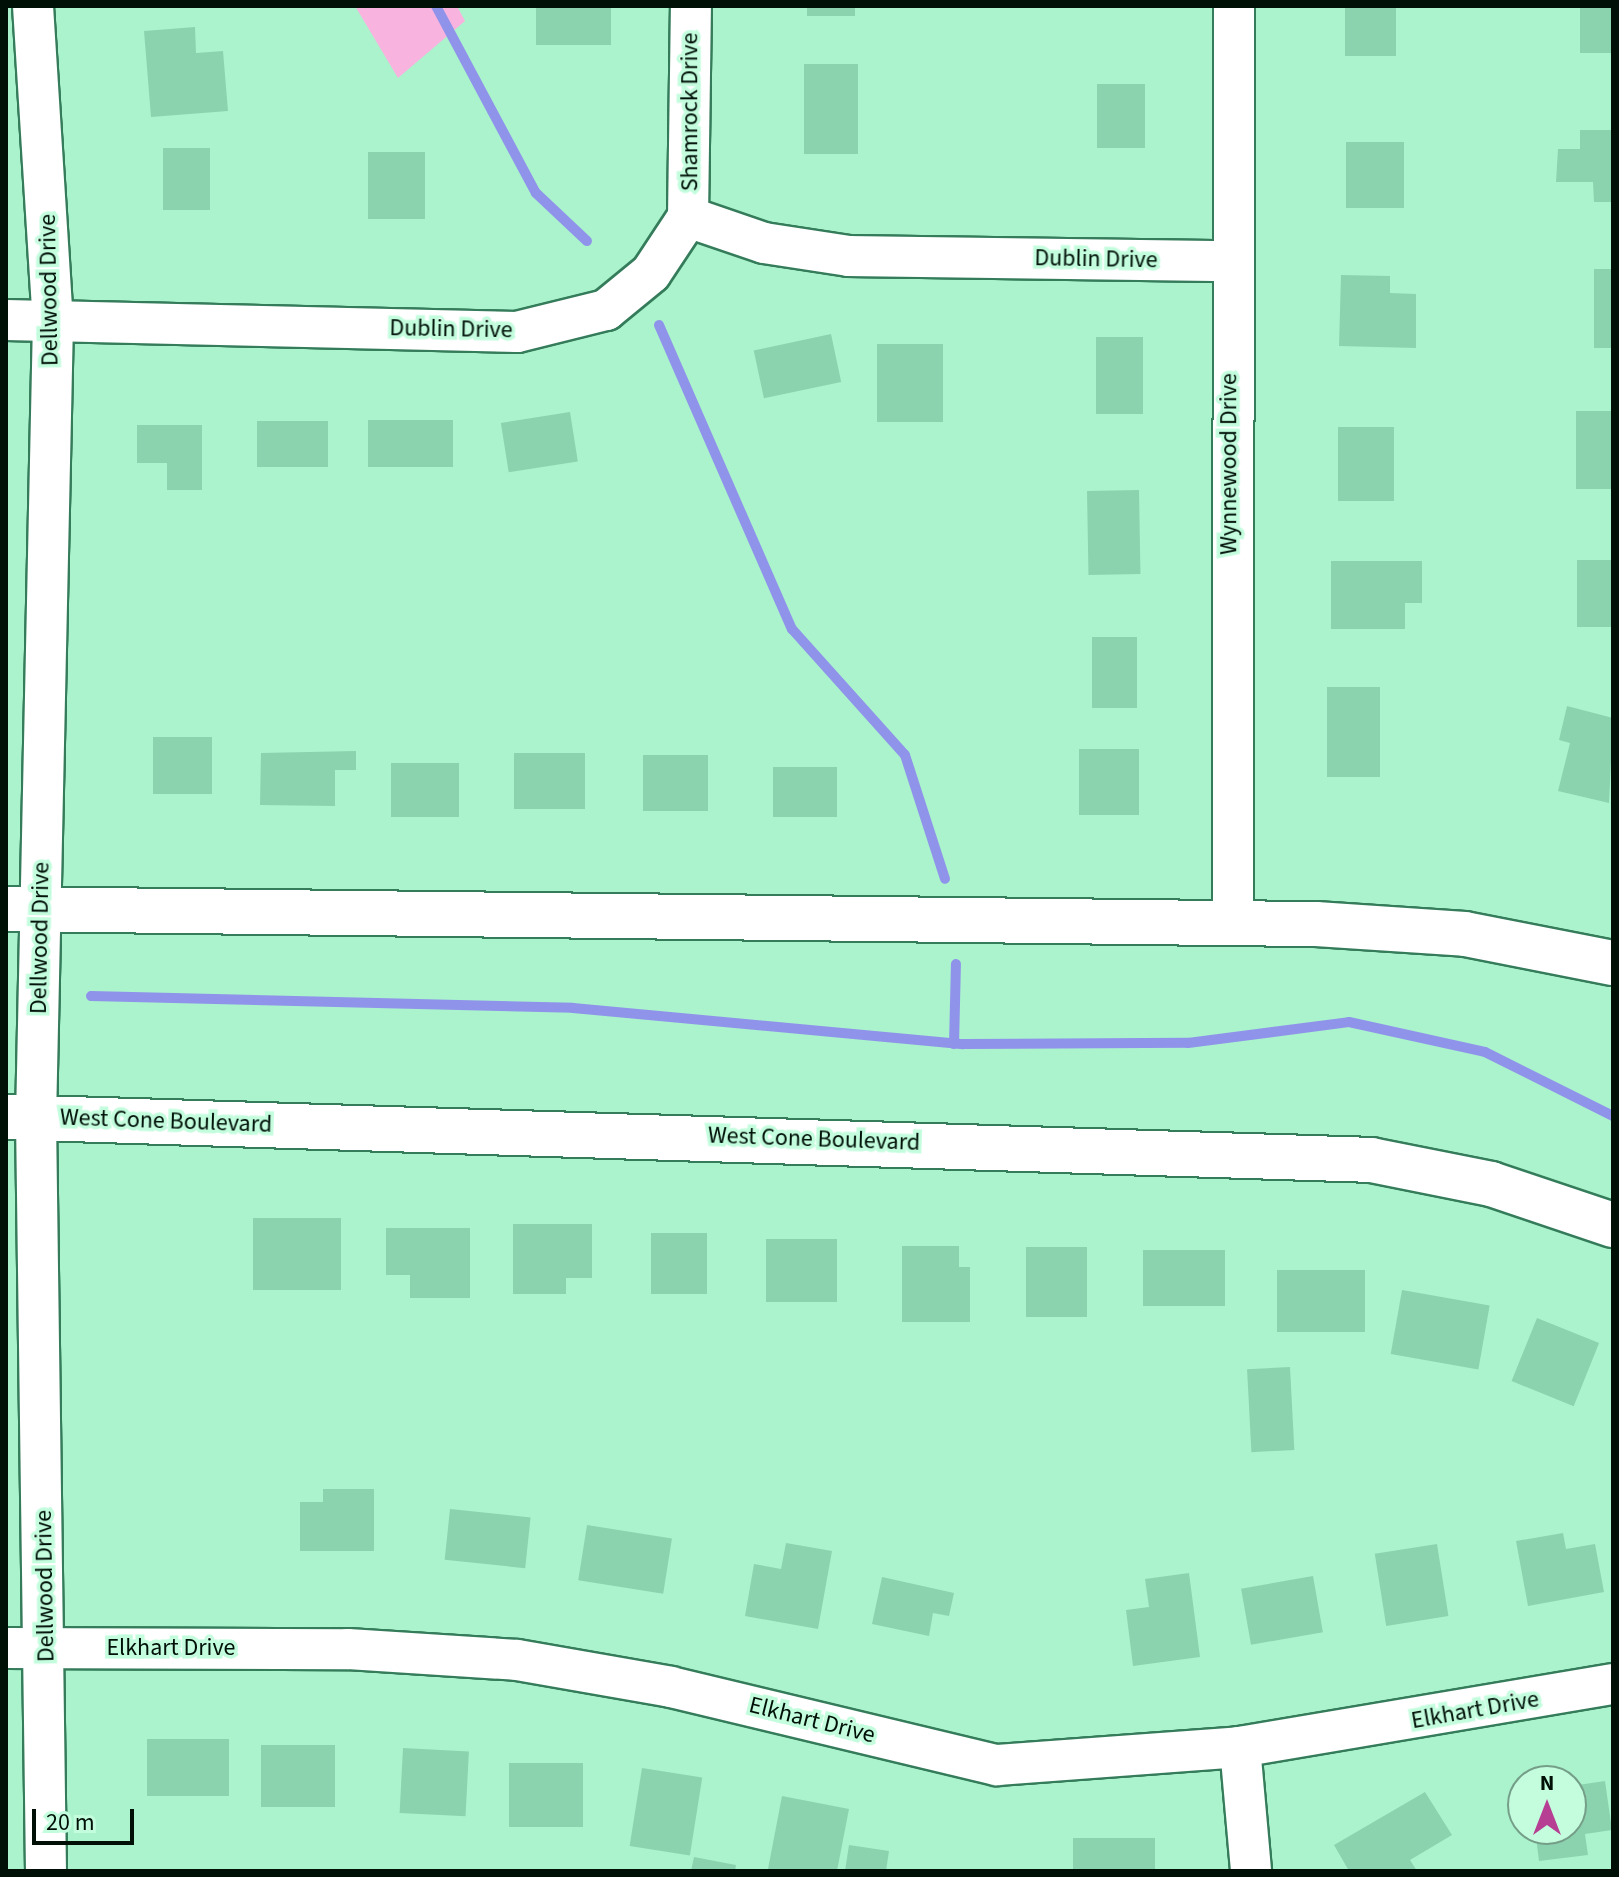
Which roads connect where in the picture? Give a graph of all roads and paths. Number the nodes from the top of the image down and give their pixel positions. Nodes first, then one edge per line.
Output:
1 (33, 6) edge
2 (691, 6) edge
3 (1234, 6) edge
4 (688, 217) junction
5 (1230, 261) junction
6 (6, 320) edge
7 (53, 321) junction
8 (24, 909) edge
9 (1233, 922) junction
10 (1613, 963) edge
11 (21, 1117) edge
12 (1613, 1225) edge
13 (6, 1648) edge
14 (46, 1648) junction
15 (1613, 1684) edge
16 (1240, 1747) junction
17 (46, 1871) edge
18 (1251, 1871) edge

1 - 7 street, Dellwood Drive
2 - 4 street, Shamrock Drive
3 - 5 street, Wynnewood Drive
4 - 5 street, Dublin Drive
4 - 7 street, Dublin Drive
5 - 9 street, Wynnewood Drive
6 - 7 street, Dublin Drive
7 - 8 street, Dellwood Drive
8 - 9 main road
8 - 11 street, Dellwood Drive
9 - 10 main road
11 - 12 main road, West Cone Boulevard
11 - 14 street, Dellwood Drive
13 - 14 street, Elkhart Drive
14 - 16 street, Elkhart Drive
14 - 17 street, Dellwood Drive
15 - 16 street, Elkhart Drive
16 - 18 street

